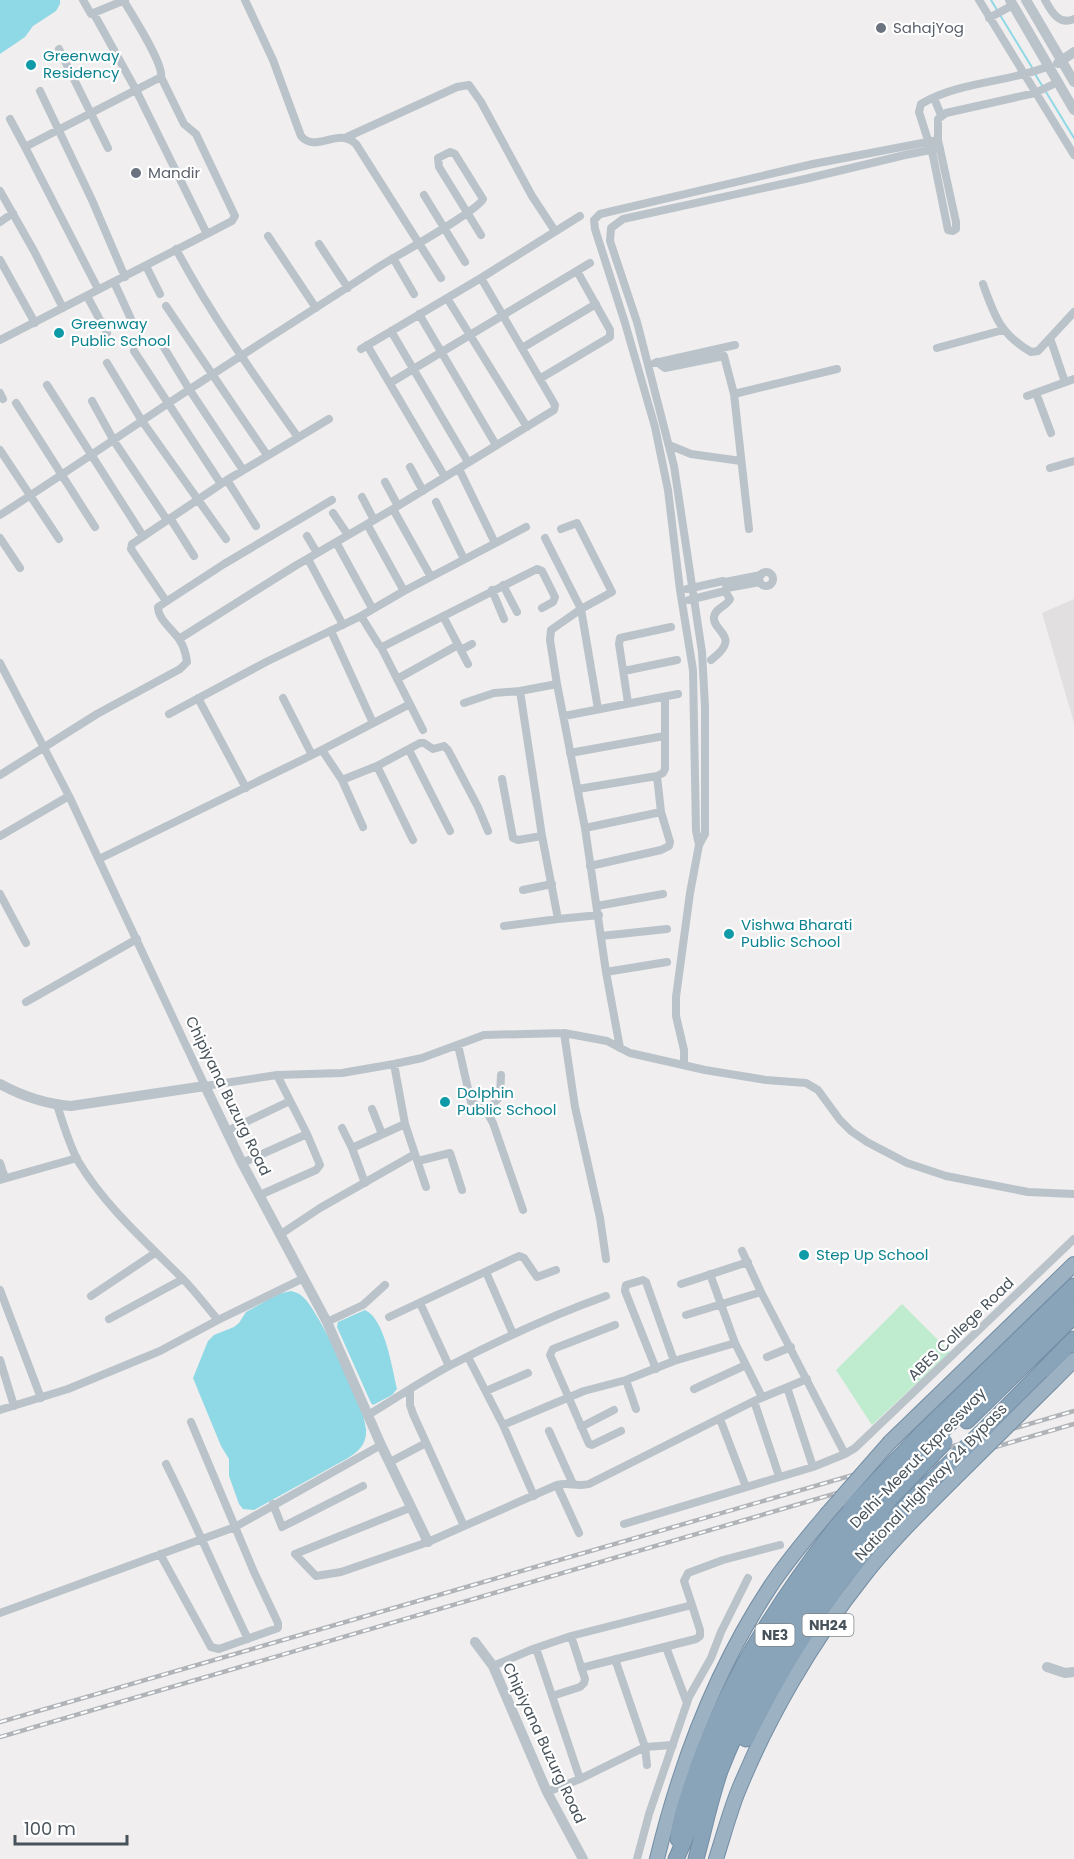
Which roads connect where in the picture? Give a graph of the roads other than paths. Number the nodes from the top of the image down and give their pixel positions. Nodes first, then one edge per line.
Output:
1 (83, 0) edge
2 (125, 0) edge
3 (245, 0) edge
4 (979, 0) edge
5 (1026, 0) edge
6 (1045, 0) edge
7 (1009, 4) edge
8 (94, 14) junction
9 (993, 15) junction
10 (1074, 19) edge
11 (59, 49) dead end
12 (1074, 52) edge
13 (1062, 61) junction
14 (1046, 67) junction
15 (1029, 74) junction
16 (1073, 76) edge
17 (161, 77) junction
18 (1054, 84) junction
19 (136, 90) junction
20 (40, 91) dead end
21 (1038, 91) junction
22 (934, 98) junction
23 (1074, 110) edge
24 (89, 112) junction
25 (941, 115) junction
26 (10, 119) dead end
27 (57, 129) junction
28 (347, 138) junction
29 (934, 145) junction
30 (26, 147) junction
31 (108, 148) dead end
32 (1074, 155) edge
33 (766, 176) junction
34 (768, 187) junction
35 (0, 191) edge
36 (424, 195) dead end
37 (13, 213) junction
38 (468, 213) junction
39 (579, 216) dead end
40 (0, 222) edge
41 (445, 227) junction
42 (555, 231) junction
43 (207, 234) junction
44 (481, 235) dead end
45 (268, 236) dead end
46 (418, 242) junction
47 (319, 244) dead end
48 (176, 249) junction
49 (613, 249) junction
50 (603, 255) junction
51 (393, 258) junction
52 (465, 262) dead end
53 (590, 263) dead end
54 (1, 264) edge
55 (146, 266) junction
56 (577, 271) junction
57 (125, 276) junction
58 (441, 278) dead end
59 (481, 278) junction
60 (114, 282) junction
61 (983, 284) dead end
62 (348, 288) junction
63 (98, 289) junction
64 (160, 294) dead end
65 (414, 294) dead end
66 (87, 296) junction
67 (447, 298) junction
68 (596, 304) junction
69 (166, 306) dead end
70 (63, 308) junction
71 (315, 308) junction
72 (1074, 312) edge
73 (419, 314) junction
74 (503, 315) junction
75 (131, 319) dead end
76 (35, 322) junction
77 (1003, 330) junction
78 (391, 331) junction
79 (107, 333) dead end
80 (469, 335) junction
81 (1050, 338) junction
82 (0, 340) edge
83 (160, 341) dead end
84 (735, 345) dead end
85 (522, 348) junction
86 (937, 348) dead end
87 (134, 351) dead end
88 (441, 352) junction
89 (241, 356) junction
90 (107, 363) dead end
91 (653, 364) junction
92 (414, 369) junction
93 (638, 369) junction
94 (837, 369) dead end
95 (212, 375) junction
96 (541, 378) junction
97 (1074, 379) edge
98 (1065, 382) junction
99 (390, 383) junction
100 (47, 385) dead end
101 (189, 389) junction
102 (734, 394) junction
103 (92, 401) dead end
104 (16, 403) dead end
105 (168, 404) junction
106 (329, 419) dead end
107 (142, 421) junction
108 (527, 427) junction
109 (1051, 433) dead end
110 (297, 436) junction
111 (114, 441) junction
112 (496, 445) junction
113 (669, 445) junction
114 (0, 450) edge
115 (90, 455) junction
116 (267, 455) junction
117 (741, 460) junction
118 (1074, 461) edge
119 (468, 462) junction
120 (674, 466) junction
121 (410, 467) dead end
122 (664, 468) junction
123 (1050, 468) dead end
124 (459, 469) junction
125 (243, 471) junction
126 (63, 475) junction
127 (446, 477) junction
128 (224, 482) junction
129 (385, 482) dead end
130 (423, 491) junction
131 (30, 496) junction
132 (362, 497) dead end
133 (199, 499) junction
134 (332, 500) dead end
135 (436, 502) dead end
136 (395, 508) junction
137 (333, 513) dead end
138 (0, 515) edge
139 (169, 519) junction
140 (370, 522) junction
141 (256, 526) dead end
142 (95, 527) dead end
143 (526, 527) dead end
144 (749, 528) dead end
145 (561, 529) dead end
146 (348, 535) junction
147 (143, 536) junction
148 (307, 536) dead end
149 (0, 538) edge
150 (544, 538) dead end
151 (59, 539) dead end
152 (226, 539) dead end
153 (336, 542) junction
154 (495, 543) junction
155 (317, 553) junction
156 (194, 556) dead end
157 (308, 559) junction
158 (464, 559) junction
159 (20, 568) dead end
160 (431, 577) junction
161 (760, 579) dead end
162 (503, 585) junction
163 (726, 587) junction
164 (692, 588) junction
165 (492, 590) junction
166 (680, 590) junction
167 (404, 591) junction
168 (693, 599) junction
169 (166, 601) junction
170 (682, 601) junction
171 (372, 608) junction
172 (542, 608) dead end
173 (581, 609) junction
174 (517, 612) dead end
175 (361, 616) junction
176 (443, 616) junction
177 (504, 619) dead end
178 (343, 625) junction
179 (671, 627) dead end
180 (331, 631) junction
181 (179, 639) junction
182 (472, 644) dead end
183 (381, 647) junction
184 (459, 647) junction
185 (677, 660) dead end
186 (711, 660) dead end
187 (0, 663) edge
188 (468, 664) dead end
189 (624, 671) junction
190 (397, 679) junction
191 (557, 684) junction
192 (520, 691) junction
193 (678, 694) dead end
194 (665, 697) junction
195 (198, 698) junction
196 (283, 698) dead end
197 (464, 703) dead end
198 (628, 703) junction
199 (410, 704) junction
200 (598, 709) junction
201 (169, 714) dead end
202 (564, 716) junction
203 (374, 723) junction
204 (423, 730) dead end
205 (664, 736) junction
206 (44, 746) junction
207 (322, 750) junction
208 (409, 750) junction
209 (570, 753) junction
210 (312, 755) junction
211 (377, 766) junction
212 (0, 776) edge
213 (657, 776) junction
214 (502, 779) dead end
215 (342, 780) junction
216 (246, 788) junction
217 (578, 789) junction
218 (69, 796) junction
219 (661, 812) junction
220 (363, 827) dead end
221 (585, 828) junction
222 (450, 831) dead end
223 (488, 831) dead end
224 (0, 836) edge
225 (542, 836) junction
226 (413, 840) dead end
227 (699, 845) junction
228 (99, 859) junction
229 (590, 866) junction
230 (552, 884) junction
231 (523, 890) dead end
232 (0, 894) edge
233 (663, 894) dead end
234 (598, 911) junction
235 (558, 919) junction
236 (504, 926) dead end
237 (667, 928) dead end
238 (601, 936) junction
239 (137, 939) junction
240 (27, 943) dead end
241 (667, 962) dead end
242 (606, 972) junction
243 (26, 1002) dead end
244 (564, 1033) junction
245 (458, 1045) junction
246 (620, 1048) junction
247 (394, 1064) junction
248 (684, 1064) junction
249 (277, 1075) junction
250 (501, 1075) dead end
251 (0, 1084) edge
252 (205, 1086) junction
253 (290, 1101) junction
254 (57, 1105) junction
255 (372, 1109) dead end
256 (487, 1112) junction
257 (405, 1124) junction
258 (342, 1128) dead end
259 (227, 1131) junction
260 (307, 1134) junction
261 (382, 1134) junction
262 (352, 1148) junction
263 (417, 1157) junction
264 (77, 1158) junction
265 (0, 1163) edge
266 (243, 1163) junction
267 (3, 1179) edge
268 (365, 1183) junction
269 (426, 1187) dead end
270 (462, 1191) dead end
271 (1074, 1194) edge
272 (260, 1195) junction
273 (523, 1210) dead end
274 (281, 1234) junction
275 (1074, 1239) edge
276 (742, 1251) dead end
277 (155, 1253) junction
278 (606, 1259) dead end
279 (748, 1262) junction
280 (1074, 1264) edge
281 (556, 1270) dead end
282 (486, 1272) junction
283 (710, 1274) junction
284 (304, 1278) junction
285 (183, 1279) junction
286 (681, 1284) dead end
287 (385, 1286) dead end
288 (1074, 1286) edge
289 (0, 1290) edge
290 (761, 1293) junction
291 (91, 1296) dead end
292 (606, 1296) dead end
293 (1074, 1300) edge
294 (420, 1303) junction
295 (721, 1304) junction
296 (686, 1315) dead end
297 (1074, 1316) edge
298 (389, 1317) dead end
299 (109, 1319) dead end
300 (218, 1320) junction
301 (327, 1322) junction
302 (615, 1325) dead end
303 (513, 1334) junction
304 (1074, 1339) edge
305 (735, 1343) junction
306 (791, 1347) junction
307 (468, 1357) junction
308 (767, 1357) dead end
309 (0, 1360) edge
310 (1074, 1360) edge
311 (674, 1361) junction
312 (746, 1365) junction
313 (449, 1366) junction
314 (656, 1369) junction
315 (528, 1373) dead end
316 (807, 1379) junction
317 (626, 1380) junction
318 (787, 1387) junction
319 (694, 1389) dead end
320 (410, 1390) junction
321 (486, 1390) junction
322 (569, 1397) junction
323 (41, 1398) junction
324 (758, 1399) junction
325 (14, 1406) junction
326 (636, 1409) dead end
327 (0, 1410) edge
328 (614, 1410) dead end
329 (368, 1415) junction
330 (720, 1419) junction
331 (191, 1422) dead end
332 (503, 1425) junction
333 (581, 1427) junction
334 (549, 1431) dead end
335 (621, 1431) dead end
336 (934, 1437) junction
337 (426, 1443) junction
338 (381, 1445) junction
339 (845, 1454) junction
340 (390, 1462) junction
341 (166, 1464) dead end
342 (813, 1467) junction
343 (779, 1476) junction
344 (573, 1484) junction
345 (556, 1485) junction
346 (363, 1486) dead end
347 (746, 1487) junction
348 (534, 1496) junction
349 (273, 1504) junction
350 (412, 1507) junction
351 (624, 1524) dead end
352 (464, 1526) junction
353 (235, 1527) junction
354 (579, 1533) dead end
355 (203, 1538) junction
356 (428, 1542) junction
357 (780, 1545) dead end
358 (160, 1554) junction
359 (748, 1578) dead end
360 (692, 1605) junction
361 (0, 1613) edge
362 (571, 1636) junction
363 (248, 1639) junction
364 (475, 1642) dead end
365 (666, 1647) junction
366 (536, 1648) junction
367 (615, 1659) junction
368 (493, 1666) junction
369 (1047, 1667) dead end
370 (581, 1668) junction
371 (1074, 1671) edge
372 (552, 1696) junction
373 (687, 1704) junction
374 (674, 1745) junction
375 (645, 1747) junction
376 (647, 1765) dead end
377 (580, 1779) junction
378 (547, 1792) junction
379 (698, 1797) junction
380 (583, 1859) edge
381 (637, 1859) edge
382 (657, 1859) edge
383 (676, 1859) edge
384 (696, 1859) edge
385 (716, 1859) edge

1 - 8 street
2 - 8 street
2 - 17 street
3 - 28 street
4 - 9 street
5 - 13 street
6 - 10 street
7 - 9 street
7 - 14 street
8 - 19 street
9 - 15 street
11 - 24 street
12 - 13 street
13 - 14 street
13 - 16 street
14 - 15 street
14 - 18 street
15 - 21 street
15 - 22 street
16 - 18 street
17 - 19 street
17 - 43 street
18 - 21 street
18 - 23 street
19 - 24 street
19 - 43 street
20 - 27 street
21 - 25 street
21 - 32 street
22 - 25 street
22 - 29 street
24 - 27 street
24 - 31 street
25 - 29 street
26 - 30 street
27 - 30 street
27 - 57 street
28 - 42 street
28 - 46 street
29 - 29 street
29 - 33 street
29 - 34 street
30 - 63 street
33 - 34 street
33 - 50 street
34 - 49 street
35 - 37 street
36 - 41 street
37 - 40 street
37 - 70 street
38 - 38 street
38 - 41 street
38 - 44 street
39 - 42 street
41 - 46 street
41 - 52 street
42 - 59 street
43 - 48 street
45 - 71 street
46 - 51 street
46 - 58 street
47 - 62 street
48 - 55 street
48 - 89 street
49 - 50 street
49 - 91 street
50 - 93 street
51 - 62 street
51 - 65 street
53 - 56 street
54 - 76 street
55 - 57 street
55 - 64 street
56 - 68 street
56 - 74 street
57 - 60 street
59 - 67 street
59 - 74 street
60 - 63 street
60 - 75 street
61 - 77 street
62 - 71 street
63 - 66 street
66 - 70 street
66 - 79 street
67 - 73 street
67 - 80 street
68 - 85 street
68 - 96 street
69 - 95 street
70 - 76 street
71 - 89 street
72 - 81 street
73 - 78 street
73 - 88 street
74 - 80 street
74 - 85 street
76 - 82 street
77 - 81 street
77 - 86 street
78 - 92 street
78 - 99 street
80 - 88 street
80 - 108 street
81 - 98 street
83 - 101 street
84 - 91 street
85 - 96 street
87 - 105 street
88 - 92 street
88 - 112 street
89 - 95 street
89 - 110 street
90 - 107 street
91 - 93 street
91 - 102 street
91 - 113 street
92 - 99 street
92 - 119 street
93 - 122 street
94 - 102 street
95 - 101 street
95 - 116 street
96 - 108 street
97 - 98 street
98 - 109 street
99 - 127 street
100 - 115 street
101 - 105 street
101 - 125 street
102 - 117 street
103 - 111 street
104 - 126 street
105 - 107 street
105 - 128 street
106 - 110 street
107 - 111 street
107 - 133 street
108 - 112 street
110 - 116 street
111 - 115 street
111 - 139 street
112 - 119 street
113 - 117 street
113 - 120 street
114 - 131 street
115 - 126 street
115 - 147 street
116 - 125 street
117 - 144 street
118 - 123 street
119 - 124 street
120 - 122 street
120 - 164 street
121 - 130 street
122 - 166 street
124 - 127 street
124 - 154 street
125 - 128 street
126 - 131 street
126 - 142 street
127 - 130 street
128 - 133 street
128 - 141 street
129 - 136 street
130 - 136 street
131 - 138 street
131 - 151 street
132 - 140 street
133 - 139 street
133 - 152 street
134 - 169 street
135 - 158 street
136 - 140 street
136 - 160 street
137 - 146 street
139 - 147 street
139 - 156 street
140 - 146 street
140 - 167 street
143 - 154 street
145 - 173 street
146 - 153 street
147 - 169 street
148 - 155 street
149 - 159 street
150 - 173 street
153 - 155 street
153 - 171 street
154 - 158 street
155 - 157 street
157 - 178 street
157 - 181 street
158 - 160 street
160 - 167 street
161 - 163 street
162 - 165 street
162 - 172 street
162 - 174 street
163 - 164 street
163 - 168 street
163 - 186 street
164 - 166 street
164 - 168 street
165 - 176 street
165 - 177 street
166 - 170 street
167 - 171 street
168 - 170 street
168 - 227 street
169 - 181 street
170 - 227 street
171 - 175 street
173 - 191 street
173 - 200 street
175 - 178 street
175 - 183 street
176 - 183 street
176 - 184 street
178 - 180 street
179 - 189 street
180 - 195 street
180 - 203 street
181 - 206 street
182 - 184 street
183 - 190 street
184 - 188 street
184 - 190 street
185 - 189 street
187 - 206 street, Chipiyana Buzurg Road
189 - 198 street
190 - 199 street
191 - 192 street
191 - 202 street
192 - 197 street
192 - 225 street
193 - 194 street
194 - 198 street
194 - 205 street
195 - 201 street
195 - 216 street
196 - 210 street
198 - 200 street
199 - 203 street
199 - 204 street
200 - 202 street
202 - 209 street
203 - 207 street
205 - 209 street
205 - 213 street
206 - 212 street
206 - 218 street, Chipiyana Buzurg Road
207 - 210 street
207 - 215 street
208 - 211 street
208 - 222 street
208 - 223 street
209 - 217 street
210 - 216 street
211 - 215 street
211 - 226 street
213 - 217 street
213 - 219 street
214 - 225 street
215 - 220 street
216 - 228 street
217 - 221 street
218 - 224 street
218 - 228 street, Chipiyana Buzurg Road
219 - 221 street
219 - 229 street
221 - 229 street
225 - 230 street
227 - 248 street
228 - 239 street, Chipiyana Buzurg Road
229 - 234 street
230 - 231 street
230 - 235 street
232 - 240 street
233 - 234 street
234 - 235 street
234 - 238 street
235 - 236 street
237 - 238 street
238 - 242 street
239 - 243 street
239 - 252 street, Chipiyana Buzurg Road
241 - 242 street
242 - 246 street
244 - 245 street
244 - 246 street
244 - 278 street
245 - 247 street
245 - 256 street
246 - 248 street
247 - 249 street
247 - 257 street
248 - 271 street
249 - 252 street
249 - 253 street
250 - 256 street
251 - 254 street
252 - 254 street
252 - 259 street, Chipiyana Buzurg Road
253 - 259 street
253 - 260 street
254 - 264 street
255 - 261 street
256 - 273 street
257 - 261 street
257 - 263 street
258 - 262 street
259 - 266 street, Chipiyana Buzurg Road
260 - 266 street
260 - 272 street
261 - 262 street
262 - 268 street
263 - 268 street
263 - 269 street
263 - 270 street
264 - 267 street
264 - 277 street
265 - 267 street
266 - 272 street, Chipiyana Buzurg Road
268 - 274 street
272 - 274 street, Chipiyana Buzurg Road
274 - 284 street, Chipiyana Buzurg Road
275 - 339 street, ABES College Road
276 - 279 street
277 - 285 street
277 - 291 street
279 - 283 street
279 - 290 street
280 - 379 highway, bridge
281 - 282 street
282 - 294 street
282 - 303 street
283 - 286 street
283 - 295 street
284 - 300 street
284 - 301 street, Chipiyana Buzurg Road
285 - 299 street
285 - 300 street
287 - 301 street
288 - 336 highway
289 - 323 street
290 - 295 street
290 - 306 street
292 - 303 street
293 - 336 highway, Delhi-Meerut Expressway / NE3
294 - 298 street
294 - 313 street
295 - 296 street
295 - 305 street
297 - 336 highway, Delhi-Meerut Expressway / NE3
300 - 323 street
301 - 329 street, Chipiyana Buzurg Road
302 - 322 street
303 - 307 street
304 - 379 highway, bridge
305 - 311 street
305 - 312 street
306 - 308 street
306 - 316 street
307 - 313 street
307 - 321 street
309 - 325 street
310 - 385 highway, National Highway 24 Bypass / NH24, bridge
311 - 314 street
311 - 314 street
312 - 319 street
312 - 324 street
313 - 320 street
314 - 317 street
315 - 321 street
316 - 318 street
316 - 339 street
317 - 322 street
317 - 326 street
318 - 324 street
318 - 342 street
320 - 329 street
320 - 337 street
321 - 332 street
322 - 332 street
322 - 333 street
323 - 325 street
324 - 330 street
324 - 343 street
325 - 327 street
328 - 333 street
329 - 338 street, Chipiyana Buzurg Road
330 - 344 street
330 - 347 street
331 - 353 street
332 - 348 street
333 - 335 street
334 - 344 street
336 - 379 highway, Delhi-Meerut Expressway / NE3, bridge
336 - 379 highway, bridge
337 - 340 street
337 - 352 street
338 - 340 street, Chipiyana Buzurg Road
338 - 349 street
339 - 342 street, ABES College Road
340 - 350 street, Chipiyana Buzurg Road
341 - 355 street
342 - 343 street, ABES College Road
343 - 347 street, ABES College Road
344 - 345 street
345 - 348 street
345 - 354 street
346 - 349 street
347 - 351 street, ABES College Road
348 - 352 street
349 - 353 street
350 - 356 street, Chipiyana Buzurg Road
350 - 356 street
352 - 356 street
353 - 355 street
353 - 363 street
355 - 358 street
355 - 363 street
357 - 360 street
358 - 361 street
358 - 363 street
359 - 373 street
360 - 362 street
360 - 365 street
362 - 366 street
362 - 370 street
364 - 368 street, Chipiyana Buzurg Road
365 - 367 street
365 - 373 street
366 - 368 street
366 - 372 street
367 - 370 street
367 - 375 street
368 - 378 street, Chipiyana Buzurg Road
369 - 371 street
370 - 372 street
372 - 377 street
373 - 374 street
374 - 375 street
374 - 381 street
375 - 376 street
375 - 377 street
377 - 378 street
378 - 380 street, Chipiyana Buzurg Road
379 - 382 highway
379 - 383 highway, Delhi-Meerut Expressway / NE3
379 - 384 highway

